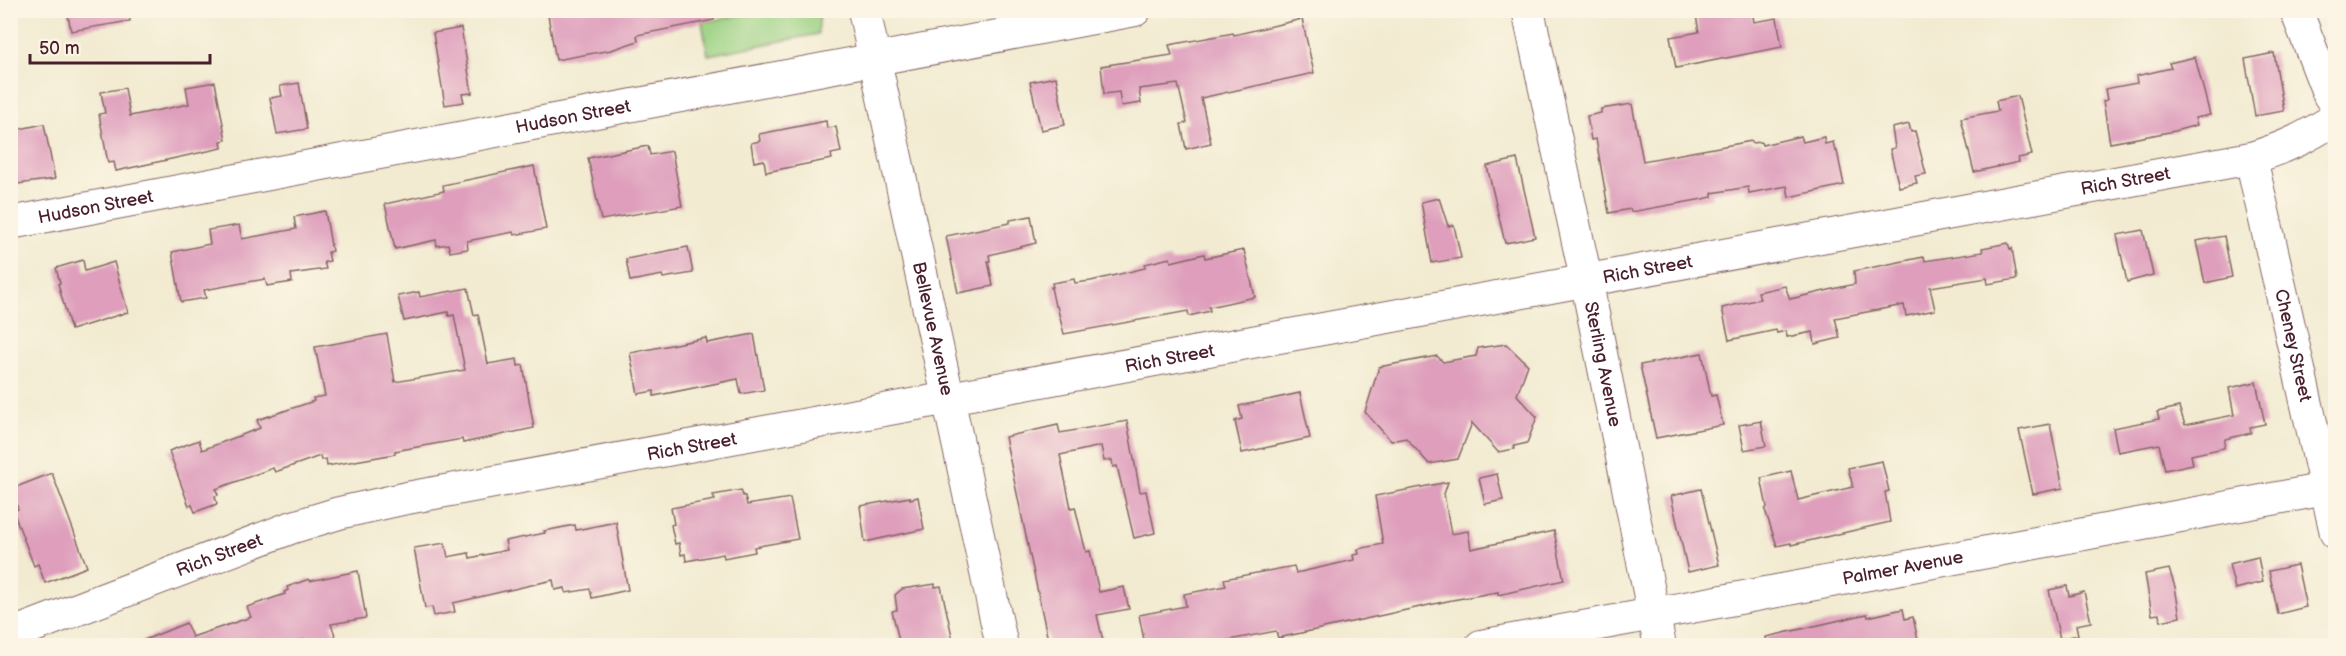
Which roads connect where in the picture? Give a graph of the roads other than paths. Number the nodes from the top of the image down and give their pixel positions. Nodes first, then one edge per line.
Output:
1 (864, 10) edge
2 (1135, 10) edge
3 (1528, 10) edge
4 (2296, 10) edge
5 (875, 60) junction
6 (2336, 105) edge
7 (2336, 118) edge
8 (2251, 158) junction
9 (10, 223) edge
10 (1586, 279) junction
11 (949, 401) junction
12 (2326, 489) junction
13 (2336, 533) edge
14 (1653, 613) junction
15 (10, 635) edge
16 (1002, 645) edge
17 (1481, 645) edge
18 (1660, 645) edge

1 - 5 street, Bellevue Avenue
2 - 5 street, Hudson Street
3 - 10 street, Sterling Avenue
4 - 6 street
5 - 9 street, Hudson Street
5 - 11 street, Bellevue Avenue
7 - 8 street, Rich Street
8 - 10 street, Rich Street
8 - 12 street, Cheney Street
10 - 11 street, Rich Street
10 - 14 street, Sterling Avenue
11 - 15 street, Rich Street
11 - 16 street, Bellevue Avenue
12 - 13 street, Cheney Street
12 - 14 street, Palmer Avenue
14 - 17 street, Palmer Avenue
14 - 18 street, Sterling Avenue

